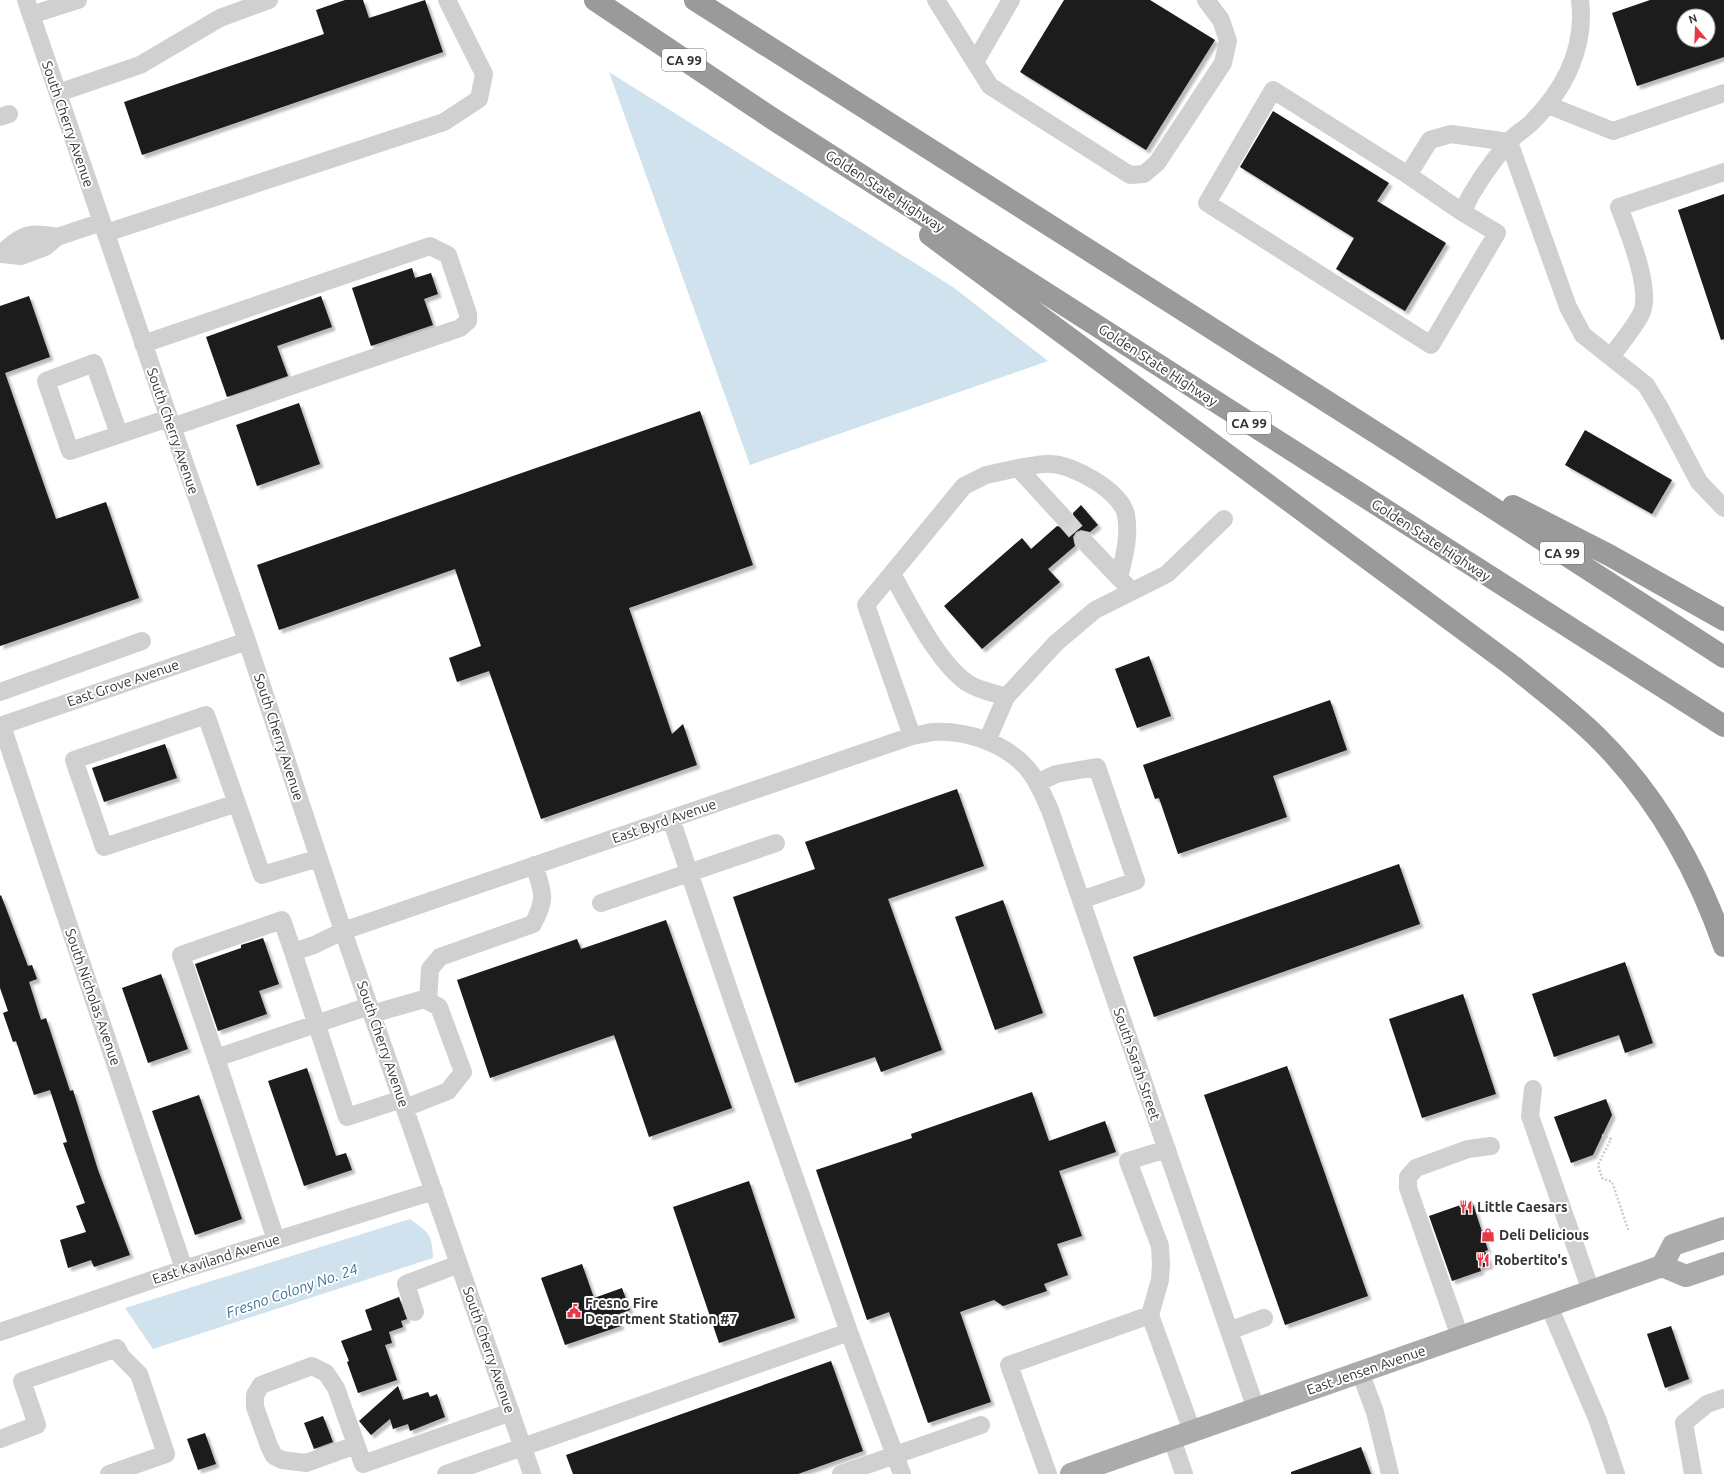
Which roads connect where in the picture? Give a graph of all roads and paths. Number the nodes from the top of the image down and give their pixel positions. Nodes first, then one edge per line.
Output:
1 (78, 0) edge
2 (269, 0) edge
3 (447, 0) edge
4 (595, 0) edge
5 (695, 0) edge
6 (936, 0) edge
7 (1011, 0) edge
8 (1206, 0) edge
9 (1580, 0) edge
10 (29, 8) edge
11 (975, 62) junction
12 (58, 93) junction
13 (1724, 93) edge
14 (1548, 105) junction
15 (773, 119) junction
16 (1508, 142) junction
17 (1724, 172) edge
18 (1408, 175) junction
19 (1462, 212) junction
20 (104, 228) junction
21 (0, 254) edge
22 (143, 344) junction
23 (1611, 357) junction
24 (170, 423) junction
25 (119, 434) junction
26 (1400, 448) junction
27 (1018, 468) junction
28 (1724, 508) edge
29 (1064, 518) tunnel mouth
30 (1224, 520) dead end
31 (1083, 540) tunnel mouth
32 (892, 574) junction
33 (1119, 578) junction
34 (1132, 592) junction
35 (1724, 620) edge
36 (142, 641) dead end
37 (247, 641) junction
38 (1724, 657) edge
39 (0, 692) edge
40 (1006, 697) junction
41 (1, 726) edge
42 (1724, 726) edge
43 (912, 736) junction
44 (987, 741) junction
45 (1037, 783) junction
46 (237, 803) junction
47 (670, 819) junction
48 (776, 843) dead end
49 (319, 858) junction
50 (534, 865) junction
51 (689, 873) junction
52 (1081, 900) junction
53 (601, 903) dead end
54 (343, 931) junction
55 (1724, 946) edge
56 (293, 952) junction
57 (428, 1001) junction
58 (371, 1010) junction
59 (316, 1024) junction
60 (216, 1058) junction
61 (1533, 1089) dead end
62 (404, 1104) junction
63 (1602, 1135) dead end
64 (1491, 1146) dead end
65 (1167, 1149) junction
66 (434, 1191) junction
67 (1724, 1228) edge
68 (1630, 1232) dead end
69 (276, 1240) junction
70 (1724, 1263) edge
71 (460, 1264) junction
72 (1662, 1266) junction
73 (184, 1269) junction
74 (1591, 1291) junction
75 (1549, 1306) junction
76 (415, 1312) dead end
77 (1150, 1315) junction
78 (1264, 1318) dead end
79 (1229, 1331) junction
80 (0, 1332) edge
81 (849, 1332) junction
82 (1460, 1337) junction
83 (1360, 1372) junction
84 (1724, 1398) edge
85 (1256, 1409) junction
86 (511, 1412) junction
87 (982, 1425) dead end
88 (1182, 1435) junction
89 (0, 1439) edge
90 (356, 1445) junction
91 (523, 1447) junction
92 (896, 1455) junction
93 (1078, 1473) edge
94 (109, 1474) edge
95 (446, 1474) edge
96 (532, 1474) edge
97 (841, 1474) edge
98 (902, 1474) edge
99 (1048, 1474) edge
100 (1184, 1474) edge
101 (1390, 1474) edge
102 (1616, 1474) edge
103 (1693, 1474) edge

1 - 10 street
2 - 12 street
3 - 20 street
4 - 15 highway, Golden State Highway / CA 99
5 - 26 highway, CA 99
6 - 11 street
7 - 11 street
8 - 11 street
9 - 14 street
10 - 12 street, South Cherry Avenue
12 - 20 street, South Cherry Avenue
13 - 14 street
14 - 16 street
15 - 42 highway, Golden State Highway / CA 99
15 - 55 highway
16 - 18 street
16 - 19 street
16 - 23 street
17 - 23 street
18 - 19 street
18 - 19 street
20 - 21 street
20 - 22 street, South Cherry Avenue
22 - 24 street, South Cherry Avenue
22 - 24 street
23 - 28 street
24 - 25 street
24 - 37 street, South Cherry Avenue
25 - 25 street
26 - 35 highway
26 - 38 highway, CA 99
27 - 29 street
27 - 32 street
27 - 33 street
30 - 34 street
31 - 33 street
32 - 40 street
32 - 43 street
33 - 34 street
34 - 40 street
36 - 39 street
37 - 41 street, East Grove Avenue
37 - 49 street, South Cherry Avenue
40 - 44 street
41 - 73 street, South Nicholas Avenue
43 - 44 street, East Byrd Avenue
43 - 47 street, East Byrd Avenue
44 - 45 street, South Sarah Street
45 - 52 street, South Sarah Street
45 - 52 street
46 - 46 street
46 - 49 street
47 - 50 street, East Byrd Avenue
47 - 51 street
48 - 51 street
49 - 54 street, South Cherry Avenue
50 - 54 street, East Byrd Avenue
50 - 57 street
51 - 53 street
51 - 81 street
52 - 65 street, South Sarah Street
54 - 56 street, East Byrd Avenue
54 - 58 street, South Cherry Avenue
56 - 59 street
56 - 60 street
57 - 58 street
57 - 62 street
58 - 59 street
58 - 62 street, South Cherry Avenue
59 - 60 street
59 - 62 street
60 - 69 street
61 - 74 street
62 - 66 street, South Cherry Avenue
63 - 68 path
64 - 82 street
65 - 77 street
65 - 79 street, South Sarah Street
66 - 69 street, East Kaviland Avenue
66 - 71 street, South Cherry Avenue
67 - 72 main road
69 - 73 street, East Kaviland Avenue
70 - 72 main road
71 - 76 street
71 - 86 street, South Cherry Avenue
72 - 74 main road, East Jensen Avenue
73 - 80 street, East Kaviland Avenue
74 - 75 main road, East Jensen Avenue
75 - 82 main road, East Jensen Avenue
75 - 102 street
77 - 88 street
77 - 99 street
78 - 79 street
79 - 85 street, South Sarah Street
81 - 91 street
81 - 92 street
82 - 83 main road, East Jensen Avenue
83 - 85 main road, East Jensen Avenue
83 - 101 street
84 - 103 street
85 - 88 main road, East Jensen Avenue
86 - 90 street
86 - 91 street, South Cherry Avenue
87 - 92 street
88 - 93 main road, East Jensen Avenue
88 - 100 street
89 - 94 street
90 - 90 street
91 - 95 street
91 - 96 street, South Cherry Avenue
92 - 97 street
92 - 98 street

